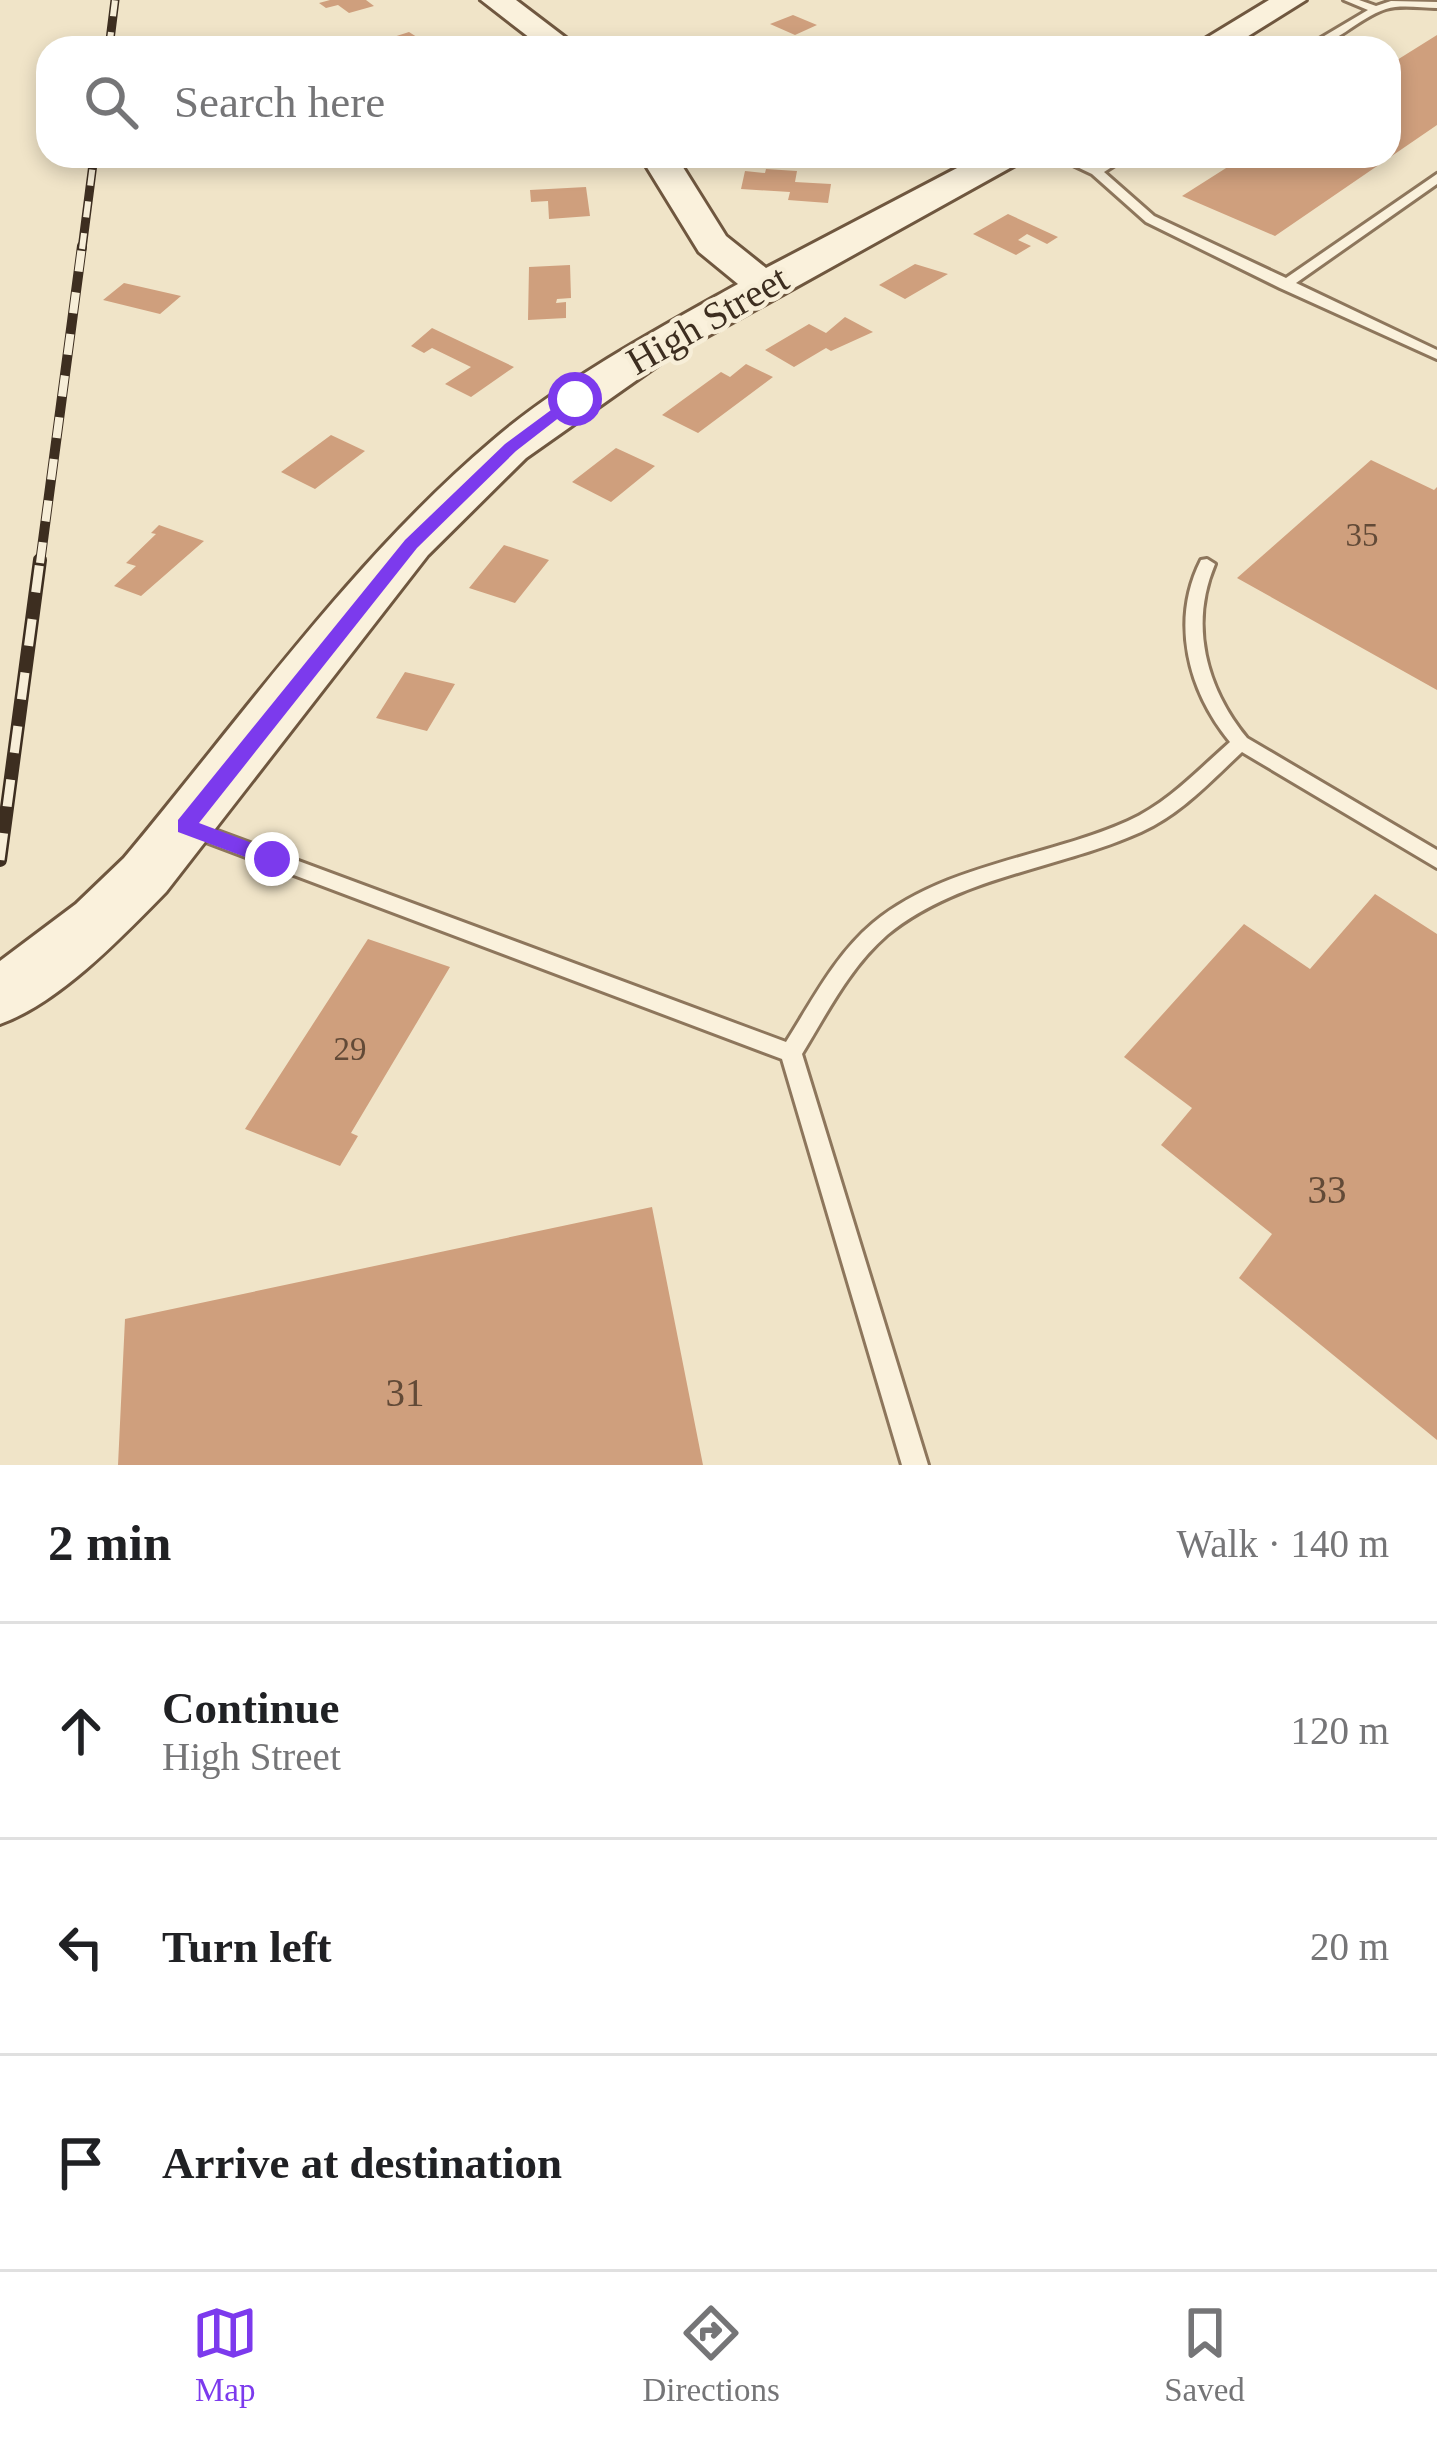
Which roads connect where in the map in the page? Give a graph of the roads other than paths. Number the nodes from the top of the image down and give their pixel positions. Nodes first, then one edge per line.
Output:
1 (496, 0) edge
2 (1292, 0) edge
3 (1349, 0) edge
4 (1437, 5) edge
5 (1376, 9) junction
6 (546, 36) edge
7 (1231, 36) edge
8 (1330, 36) edge
9 (664, 168) edge
10 (984, 168) edge
11 (1087, 168) edge
12 (1103, 168) edge
13 (1096, 172) junction
14 (1437, 178) edge
15 (766, 284) junction
16 (1285, 286) junction
17 (1437, 355) edge
18 (1207, 564) dead end
19 (1241, 743) junction
20 (185, 826) junction
21 (1437, 860) edge
22 (0, 997) edge
23 (791, 1053) junction
24 (915, 1465) edge

1 - 6 main road
2 - 7 main road
3 - 5 lane
4 - 5 lane
5 - 8 lane
9 - 15 main road
10 - 15 main road, High Street
11 - 13 lane
12 - 13 lane
13 - 16 lane
14 - 16 lane
15 - 20 main road, High Street
16 - 17 lane
18 - 19 lane
19 - 21 lane
19 - 23 lane
20 - 22 main road, High Street
20 - 23 lane
23 - 24 lane

